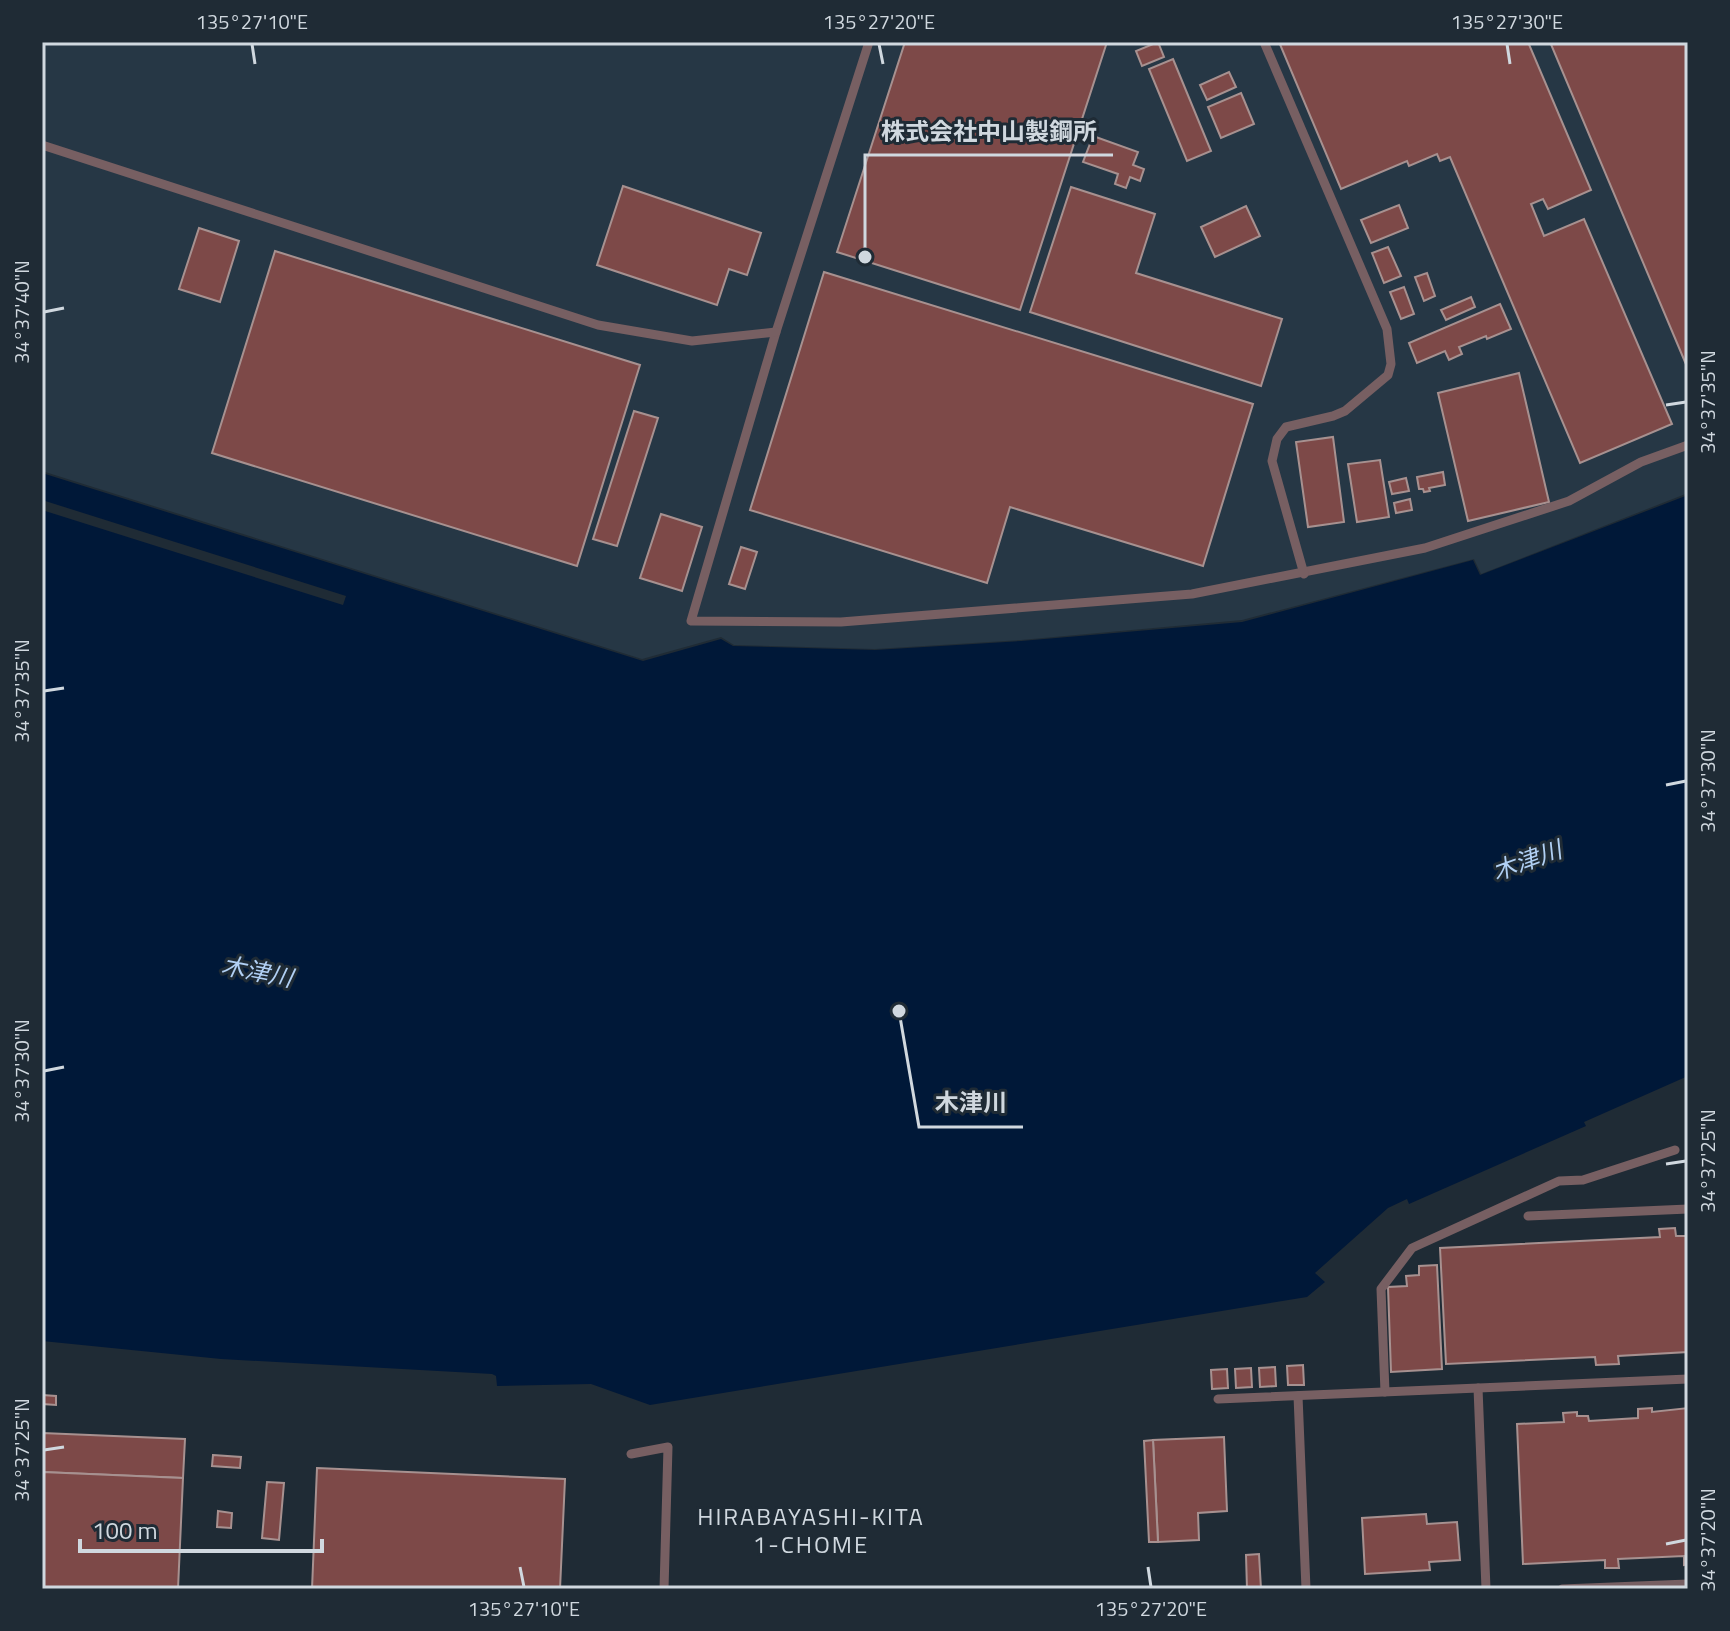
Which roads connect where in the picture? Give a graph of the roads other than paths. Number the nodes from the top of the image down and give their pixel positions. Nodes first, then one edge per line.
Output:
1 (869, 42) edge
2 (1264, 42) edge
3 (42, 145) edge
4 (776, 332) junction
5 (1688, 445) edge
6 (1304, 574) junction
7 (1675, 1150) dead end
8 (1688, 1209) edge
9 (1528, 1216) dead end
10 (1688, 1379) edge
11 (1478, 1388) junction
12 (1385, 1392) junction
13 (1298, 1396) junction
14 (1218, 1399) dead end
15 (631, 1454) dead end
16 (1688, 1584) edge
17 (664, 1589) edge
18 (1306, 1589) edge
19 (1486, 1589) edge
20 (1562, 1589) edge

1 - 4 lane
2 - 6 lane
3 - 4 lane
4 - 6 lane
5 - 6 lane
7 - 12 lane
8 - 9 lane
10 - 11 lane
11 - 12 lane
11 - 19 lane
12 - 13 lane
13 - 14 lane
13 - 18 lane
15 - 17 lane
16 - 20 lane

